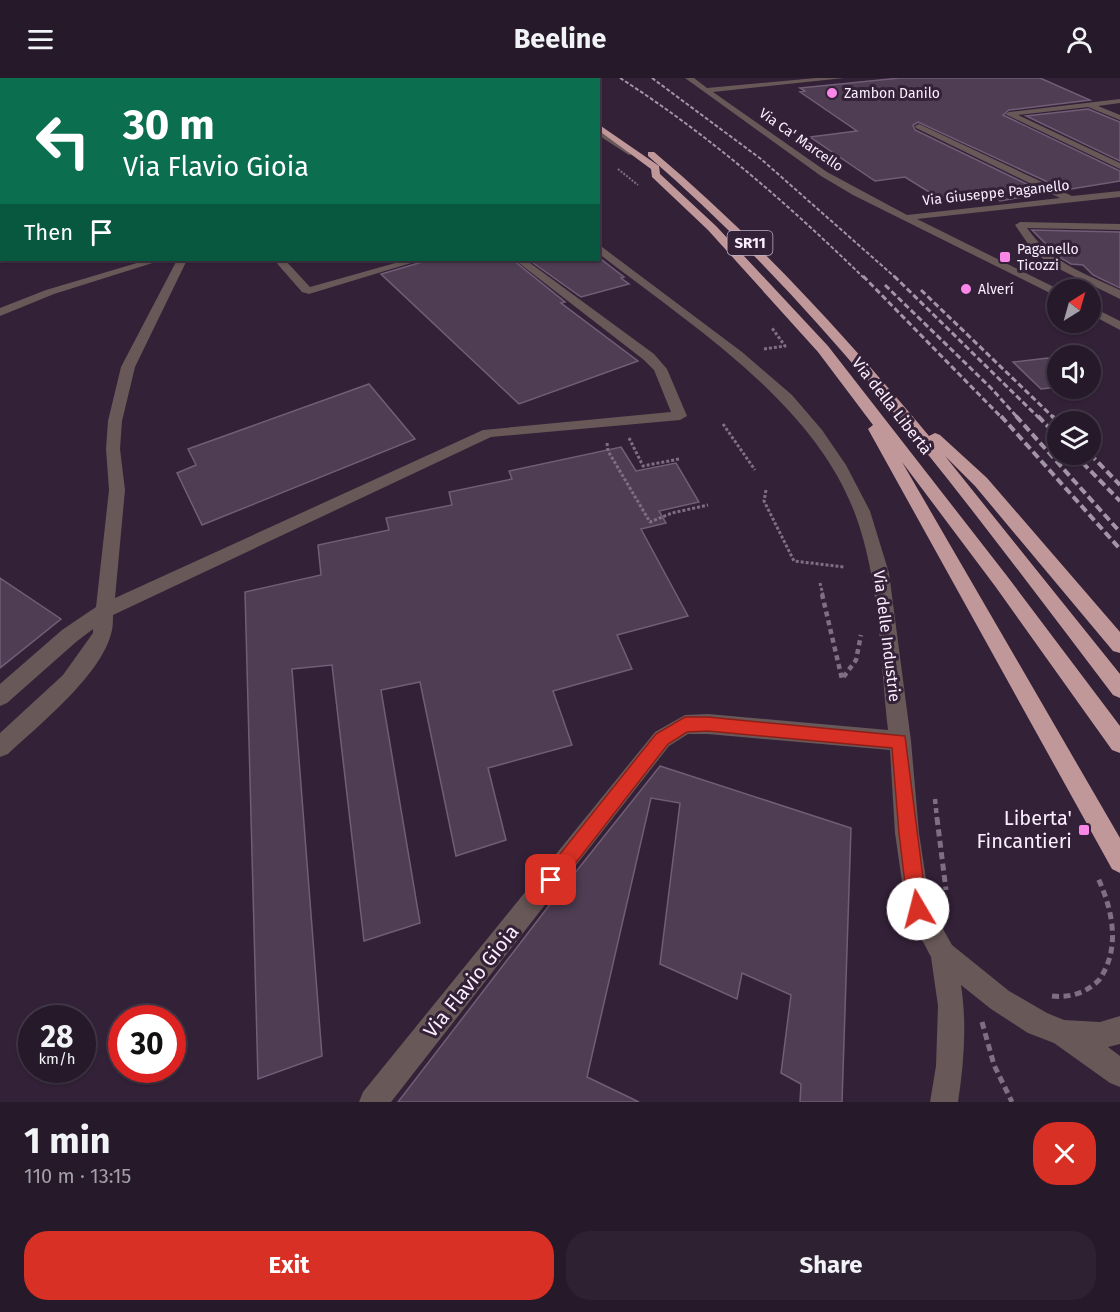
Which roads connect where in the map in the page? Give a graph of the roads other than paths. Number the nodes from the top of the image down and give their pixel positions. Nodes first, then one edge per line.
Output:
1 (689, 78) edge
2 (840, 78) edge
3 (707, 90) junction
4 (1120, 101) edge
5 (1090, 105) junction
6 (1120, 118) edge
7 (602, 122) edge
8 (919, 126) dead end
9 (600, 132) edge
10 (1120, 166) edge
11 (656, 168) junction
12 (1120, 194) edge
13 (1071, 200) junction
14 (903, 218) junction
15 (1120, 227) edge
16 (600, 249) edge
17 (154, 261) edge
18 (181, 261) edge
19 (280, 261) edge
20 (413, 261) edge
21 (521, 261) edge
22 (1047, 288) edge
23 (1120, 295) edge
24 (0, 312) edge
25 (1101, 315) edge
26 (1120, 326) edge
27 (855, 390) junction
28 (886, 391) junction
29 (104, 611) junction
30 (1120, 645) edge
31 (1120, 689) edge
32 (0, 697) edge
33 (900, 741) junction
34 (1120, 744) edge
35 (0, 747) edge
36 (1120, 861) edge
37 (943, 954) junction
38 (1120, 1030) edge
39 (1063, 1033) junction
40 (1120, 1073) edge
41 (373, 1102) edge
42 (944, 1102) edge

1 - 3 street, Via Ca' Marcello
2 - 3 street
3 - 14 street, Via Ca' Marcello
4 - 5 street
5 - 6 street
5 - 10 street
7 - 11 highway, Via della Libertà / SR11
7 - 28 highway, Via della Libertà / SR11
8 - 13 street
9 - 11 street
11 - 27 highway, Via della Libertà / SR11
12 - 13 street, Via Giuseppe Paganello
13 - 14 street, Via Giuseppe Paganello
14 - 22 street, Via Giuseppe Paganello
15 - 23 street
16 - 33 street, Via delle Industrie
17 - 24 street
18 - 29 street
19 - 20 street
21 - 29 street
25 - 26 street
27 - 34 highway, Via della Libertà / SR11
27 - 36 highway
28 - 30 highway
28 - 31 highway, Via della Libertà / SR11
29 - 32 street
29 - 35 street
33 - 37 street, Via delle Industrie
33 - 41 street, Via Flavio Gioia
37 - 39 street, Via delle Industrie
37 - 42 street, Via delle Industrie
38 - 39 street, Via delle Industrie
39 - 40 street, Via delle Industrie

